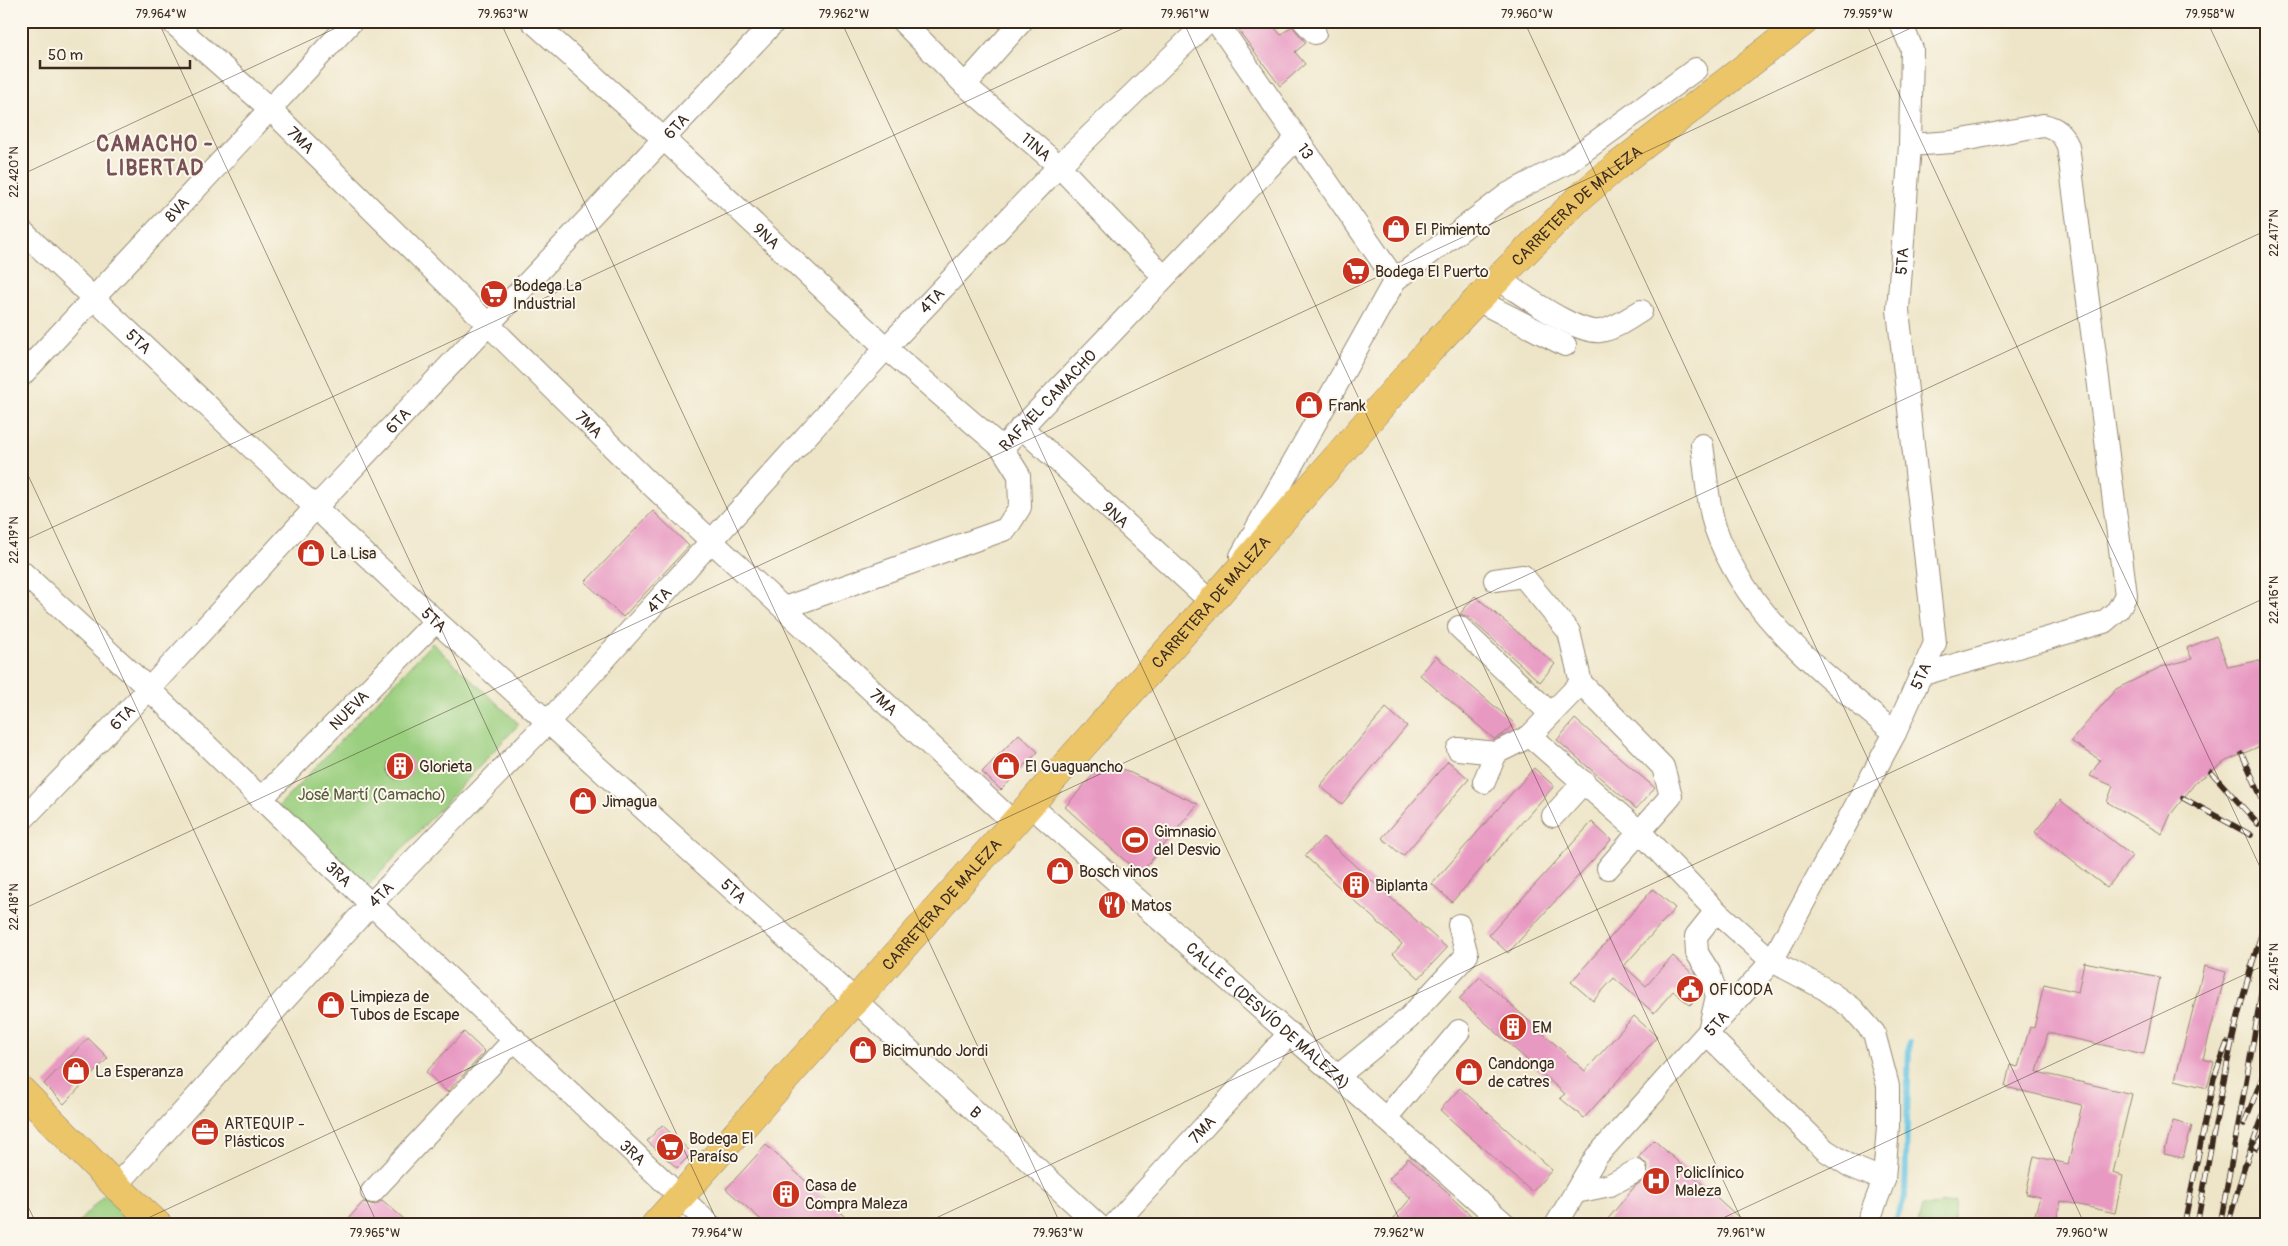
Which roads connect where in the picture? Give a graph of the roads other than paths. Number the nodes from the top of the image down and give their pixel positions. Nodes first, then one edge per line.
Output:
1 (171, 21) edge
2 (352, 21) edge
3 (532, 21) edge
4 (775, 21) edge
5 (902, 21) edge
6 (1022, 21) edge
7 (1208, 21) edge
8 (1216, 21) edge
9 (1805, 21) edge
10 (1900, 21) edge
11 (1696, 69) dead end
12 (964, 85) junction
13 (270, 109) junction
14 (1296, 139) junction
15 (665, 140) junction
16 (1910, 145) junction
17 (1059, 166) junction
18 (21, 230) edge
19 (1164, 277) junction
20 (1498, 279) junction
21 (1394, 280) junction
22 (94, 298) junction
23 (1477, 300) junction
24 (1641, 311) dead end
25 (490, 324) junction
26 (1565, 345) dead end
27 (886, 348) junction
28 (21, 376) edge
29 (1021, 427) junction
30 (1702, 444) dead end
31 (1002, 448) junction
32 (314, 508) junction
33 (710, 541) junction
34 (21, 571) edge
35 (1496, 580) dead end
36 (1227, 581) junction
37 (1211, 602) junction
38 (784, 608) junction
39 (436, 621) junction
40 (1459, 627) dead end
41 (1920, 675) junction
42 (1581, 683) junction
43 (149, 689) junction
44 (1552, 714) junction
45 (547, 723) junction
46 (1895, 733) junction
47 (1530, 736) junction
48 (1458, 748) dead end
49 (1496, 753) junction
50 (1484, 782) dead end
51 (1584, 782) junction
52 (261, 798) junction
53 (1021, 813) junction
54 (1553, 816) dead end
55 (21, 821) edge
56 (1641, 833) junction
57 (1608, 868) dead end
58 (371, 904) junction
59 (1716, 911) junction
60 (1459, 925) dead end
61 (1772, 961) junction
62 (856, 1000) junction
63 (1459, 1031) dead end
64 (1290, 1033) junction
65 (1708, 1036) junction
66 (515, 1039) junction
67 (1338, 1076) junction
68 (21, 1090) edge
69 (1386, 1118) junction
70 (1636, 1171) dead end
71 (1884, 1180) junction
72 (116, 1186) junction
73 (372, 1192) dead end
74 (1576, 1192) junction
75 (680, 1196) junction
76 (158, 1225) edge
77 (655, 1225) edge
78 (710, 1225) edge
79 (1098, 1225) edge
80 (1114, 1225) edge
81 (1506, 1225) edge
82 (1556, 1225) edge
83 (1867, 1225) edge

1 - 13 street, 7MA
2 - 13 street, 8VA
3 - 15 street, 9NA
4 - 15 street, 6TA
5 - 12 street, 11NA
6 - 12 street
7 - 17 street, 4TA
8 - 14 street, 13
9 - 20 main road, CARRETERA DE MALEZA
10 - 16 street, 5TA
11 - 21 street
12 - 17 street, 11NA
13 - 22 street, 8VA
13 - 25 street, 7MA
14 - 19 street, RAFAEL CAMACHO
14 - 21 street, 13
15 - 25 street, 6TA
15 - 27 street, 9NA
16 - 41 street, 5TA
16 - 41 street
17 - 19 street, 11NA
17 - 27 street, 4TA
18 - 22 street, 5TA
19 - 29 street, RAFAEL CAMACHO
20 - 23 main road, CARRETERA DE MALEZA
20 - 24 street
21 - 36 street
22 - 28 street, 8VA
22 - 32 street, 5TA
23 - 26 street
23 - 36 main road, CARRETERA DE MALEZA
25 - 32 street, 6TA
25 - 33 street, 7MA
27 - 31 street, 9NA
27 - 33 street, 4TA
29 - 31 street, RAFAEL CAMACHO
29 - 37 street, 9NA
30 - 46 street
31 - 38 street, RAFAEL CAMACHO
32 - 39 street, 5TA
32 - 43 street, 6TA
33 - 38 street, 7MA
33 - 45 street, 4TA
34 - 43 street, 3RA
35 - 42 street
36 - 37 main road, CARRETERA DE MALEZA
37 - 53 main road, CARRETERA DE MALEZA
38 - 53 street, 7MA
39 - 45 street, 5TA
39 - 52 street, NUEVA
40 - 44 street
41 - 46 street, 5TA
42 - 44 street
42 - 56 street
43 - 52 street, 3RA
43 - 55 street, 6TA
44 - 47 street
45 - 58 street, 4TA
45 - 62 street, 5TA
46 - 61 street, 5TA
47 - 49 street
47 - 51 street
48 - 49 street
49 - 50 street
51 - 54 street
51 - 56 street
52 - 58 street, 3RA
53 - 62 main road, CARRETERA DE MALEZA
53 - 64 street, CALLE C (DESVÍO DE MALEZA)
56 - 57 street
56 - 59 street
58 - 66 street, 3RA
58 - 72 street, 4TA
59 - 61 street
59 - 65 street
60 - 67 street
61 - 65 street, 5TA
61 - 71 street
62 - 75 main road, CARRETERA DE MALEZA
62 - 79 street, B
63 - 69 street
64 - 67 street, CALLE C (DESVÍO DE MALEZA)
64 - 80 street, 7MA
65 - 71 street
65 - 74 street, 5TA
66 - 73 street
66 - 75 street, 3RA
67 - 69 street, CALLE C (DESVÍO DE MALEZA)
68 - 72 main road
69 - 81 street, CALLE C (DESVÍO DE MALEZA)
70 - 74 street
71 - 83 street
72 - 76 main road
74 - 82 street, 5TA
75 - 77 main road, CARRETERA DE MALEZA
75 - 78 street, 3RA

